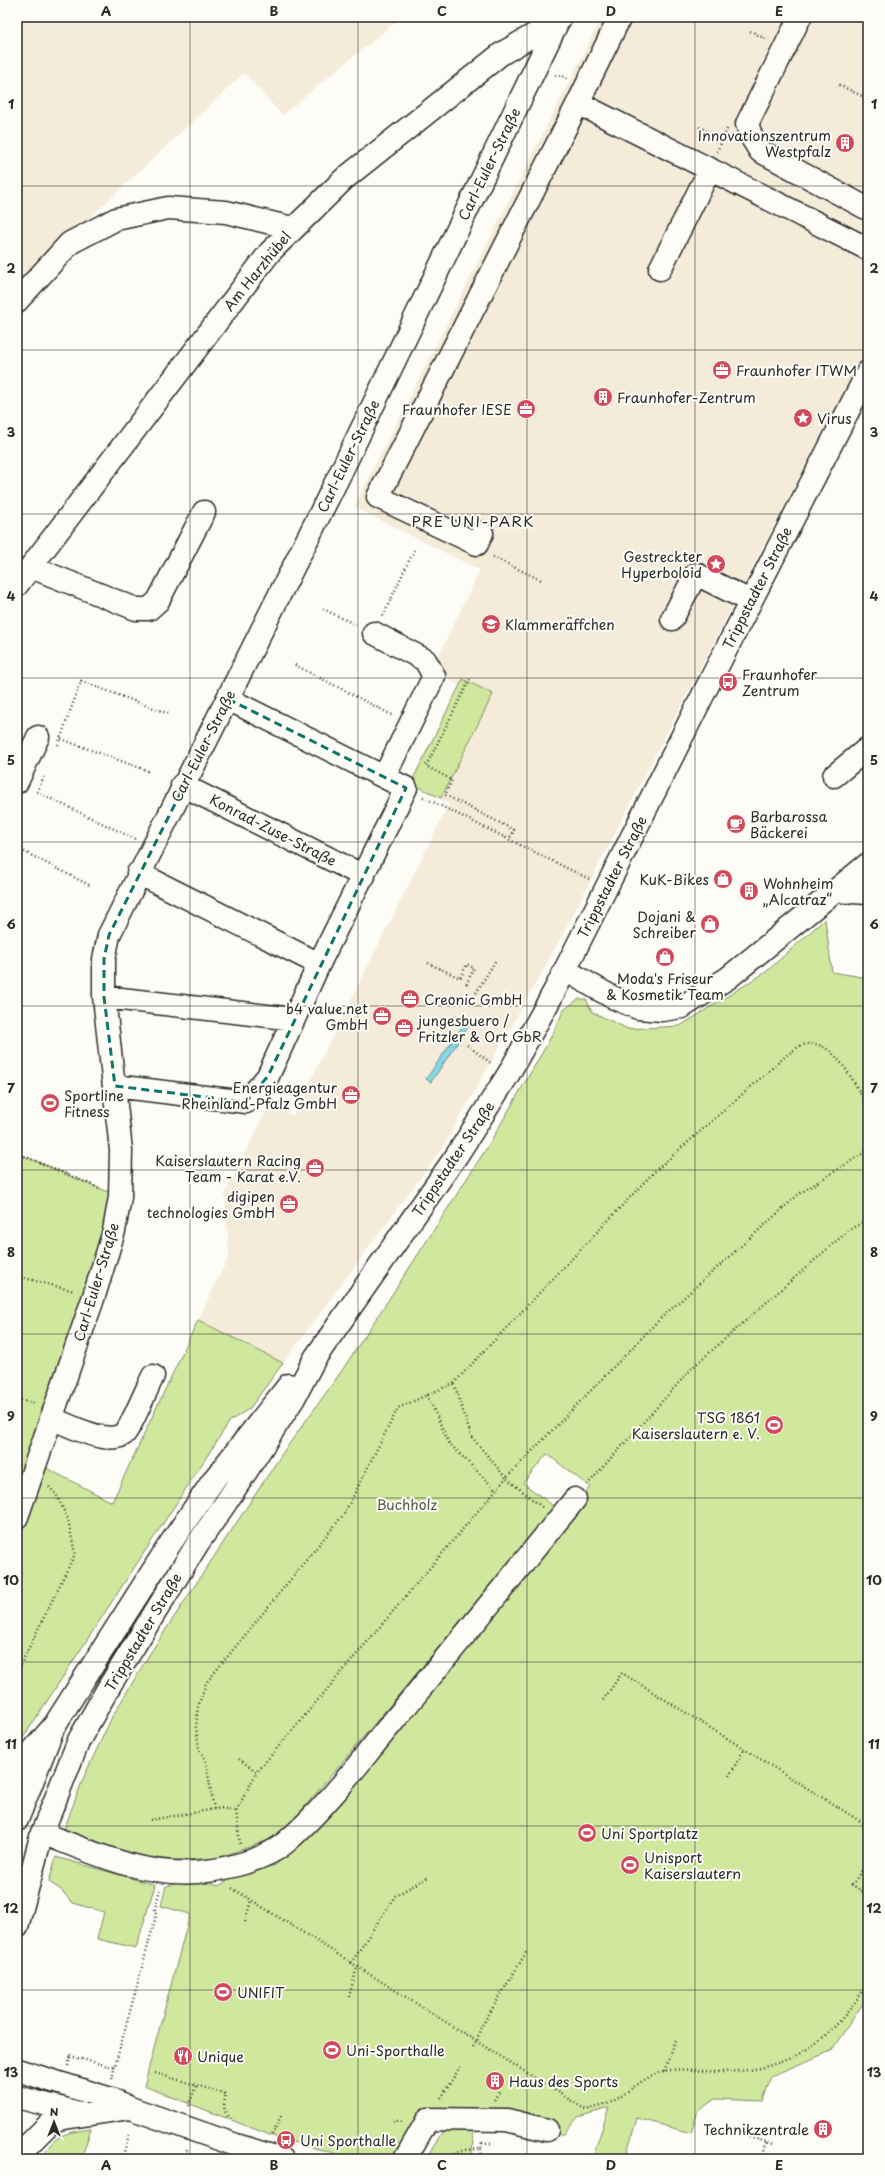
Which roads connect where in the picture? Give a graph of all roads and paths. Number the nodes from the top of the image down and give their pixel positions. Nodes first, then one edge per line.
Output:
1 (620, 17) edge
2 (800, 17) edge
3 (560, 18) edge
4 (750, 31) dead end
5 (772, 42) dead end
6 (839, 86) dead end
7 (862, 96) dead end
8 (578, 103) junction
9 (699, 127) dead end
10 (722, 139) dead end
11 (710, 169) junction
12 (868, 209) edge
13 (292, 228) junction
14 (868, 249) edge
15 (660, 269) dead end
16 (17, 301) edge
17 (868, 372) edge
18 (204, 512) dead end
19 (480, 539) joint
20 (414, 550) dead end
21 (31, 567) junction
22 (541, 580) dead end
23 (17, 585) edge
24 (750, 601) junction
25 (323, 610) dead end
26 (672, 618) dead end
27 (374, 634) junction
28 (295, 665) dead end
29 (470, 679) dead end
30 (228, 699) junction
31 (169, 714) dead end
32 (411, 724) junction
33 (38, 738) dead end
34 (61, 739) junction
35 (868, 748) edge
36 (55, 751) dead end
37 (22, 755) edge
38 (46, 771) dead end
39 (151, 772) dead end
40 (834, 776) dead end
41 (384, 777) junction
42 (17, 782) edge
43 (182, 785) junction
44 (406, 788) junction
45 (37, 792) junction
46 (509, 839) junction
47 (152, 847) junction
48 (17, 848) edge
49 (868, 864) edge
50 (138, 873) junction
51 (364, 876) junction
52 (91, 886) dead end
53 (607, 888) junction
54 (835, 891) junction
55 (868, 893) edge
56 (496, 960) dead end
57 (428, 963) dead end
58 (319, 964) junction
59 (565, 970) junction
60 (465, 987) dead end
61 (476, 993) dead end
62 (104, 997) junction
63 (294, 1019) junction
64 (467, 1045) dead end
65 (475, 1051) dead end
66 (115, 1086) junction
67 (868, 1107) edge
68 (868, 1150) edge
69 (17, 1152) edge
70 (120, 1197) junction
71 (868, 1220) edge
72 (17, 1276) edge
73 (94, 1296) junction
74 (315, 1358) junction
75 (153, 1376) dead end
76 (454, 1383) junction
77 (427, 1395) junction
78 (51, 1418) junction
79 (32, 1477) junction
80 (506, 1478) junction
81 (496, 1490) junction
82 (575, 1499) joint
83 (17, 1517) edge
84 (558, 1519) junction
85 (17, 1672) edge
86 (604, 1700) dead end
87 (54, 1726) junction
88 (744, 1750) junction
89 (239, 1759) dead end
90 (17, 1769) edge
91 (257, 1772) junction
92 (729, 1776) dead end
93 (214, 1810) junction
94 (236, 1811) junction
95 (17, 1820) edge
96 (150, 1820) dead end
97 (868, 1826) edge
98 (42, 1833) junction
99 (868, 1861) edge
100 (243, 1862) junction
101 (164, 1872) junction
102 (428, 1877) dead end
103 (231, 1887) dead end
104 (868, 1895) edge
105 (251, 1900) junction
106 (245, 1922) dead end
107 (17, 1927) edge
108 (527, 1951) dead end
109 (351, 1963) junction
110 (357, 1967) junction
111 (868, 1982) edge
112 (349, 1997) dead end
113 (676, 2040) dead end
114 (477, 2042) junction
115 (472, 2047) dead end
116 (68, 2066) dead end
117 (115, 2066) junction
118 (460, 2067) dead end
119 (17, 2070) edge
120 (664, 2071) junction
121 (155, 2073) dead end
122 (111, 2080) dead end
123 (196, 2085) junction
124 (17, 2097) edge
125 (189, 2106) dead end
126 (130, 2108) junction
127 (86, 2114) junction
128 (282, 2114) dead end
129 (428, 2119) junction
130 (233, 2122) dead end
131 (547, 2130) dead end
132 (129, 2135) dead end
133 (749, 2137) dead end
134 (270, 2139) dead end
135 (766, 2142) junction
136 (482, 2143) dead end
137 (491, 2143) dead end
138 (774, 2144) dead end
139 (469, 2149) dead end
140 (482, 2149) dead end
141 (187, 2150) dead end
142 (24, 2159) edge
143 (122, 2159) edge
144 (185, 2159) edge
145 (282, 2159) edge
146 (405, 2159) edge
147 (440, 2159) edge
148 (482, 2159) edge
149 (761, 2159) edge

1 - 8 street
2 - 12 street
3 - 13 street, Am Harzhübel
3 - 30 street, Carl-Euler-Straße
4 - 5 path
6 - 7 path
8 - 11 street
8 - 19 street
9 - 10 path
11 - 14 street
11 - 15 street
13 - 16 street
13 - 21 street, Am Harzhübel
17 - 24 street, Trippstadter Straße
18 - 21 street
19 - 22 path
20 - 27 path
21 - 23 street, Am Harzhübel
24 - 26 street
24 - 53 street, Trippstadter Straße
25 - 27 path
27 - 32 street
28 - 32 path
29 - 46 path
30 - 41 street
30 - 43 street, Carl-Euler-Straße
31 - 34 path
32 - 41 street
33 - 37 street
34 - 36 path
34 - 39 path
35 - 40 street
37 - 42 street
38 - 45 path
41 - 44 street
42 - 45 path
43 - 47 street, Carl-Euler-Straße
43 - 51 street, Konrad-Zuse-Straße
44 - 46 path
44 - 51 street
45 - 47 path
46 - 53 path
47 - 50 street, Carl-Euler-Straße
48 - 52 path
49 - 54 street
50 - 58 street
50 - 62 street, Carl-Euler-Straße
51 - 58 street
53 - 59 street, Trippstadter Straße
54 - 55 street
54 - 59 street
56 - 61 path
57 - 60 path
58 - 63 street
59 - 74 street, Trippstadter Straße
62 - 63 street
62 - 66 street, Carl-Euler-Straße
63 - 66 street
64 - 65 path
66 - 70 street, Carl-Euler-Straße
67 - 76 path
68 - 80 path
69 - 70 path
70 - 73 street, Carl-Euler-Straße
71 - 82 path
72 - 73 path
73 - 78 street, Carl-Euler-Straße
74 - 87 street, Trippstadter Straße
74 - 98 street, Trippstadter Straße
75 - 78 street
76 - 77 path
76 - 80 path
77 - 81 path
77 - 93 path
78 - 79 street, Carl-Euler-Straße
79 - 83 street, Carl-Euler-Straße
79 - 85 path
80 - 81 path
80 - 84 path
81 - 91 path
82 - 84 street
84 - 100 street
86 - 88 path
87 - 90 street
87 - 95 street, Trippstadter Straße
88 - 92 path
88 - 97 path
89 - 91 path
91 - 94 path
93 - 94 path
93 - 96 path
94 - 100 path
98 - 101 street
98 - 107 street, Trippstadter Straße
99 - 104 path
100 - 101 street
101 - 117 path
102 - 109 path
103 - 105 path
105 - 106 path
105 - 109 path
108 - 114 path
109 - 110 path
110 - 112 path
110 - 114 path
111 - 120 path
113 - 120 path
114 - 115 path
114 - 120 path
116 - 117 path
117 - 122 path
118 - 129 path
119 - 126 street
121 - 123 path
123 - 125 path
123 - 130 path
124 - 127 street
126 - 127 street
126 - 145 street
127 - 142 street
128 - 134 path
129 - 131 street
129 - 146 street
132 - 143 path
133 - 135 path
135 - 138 path
135 - 149 path
136 - 137 path
139 - 147 path
140 - 148 path
141 - 144 path

